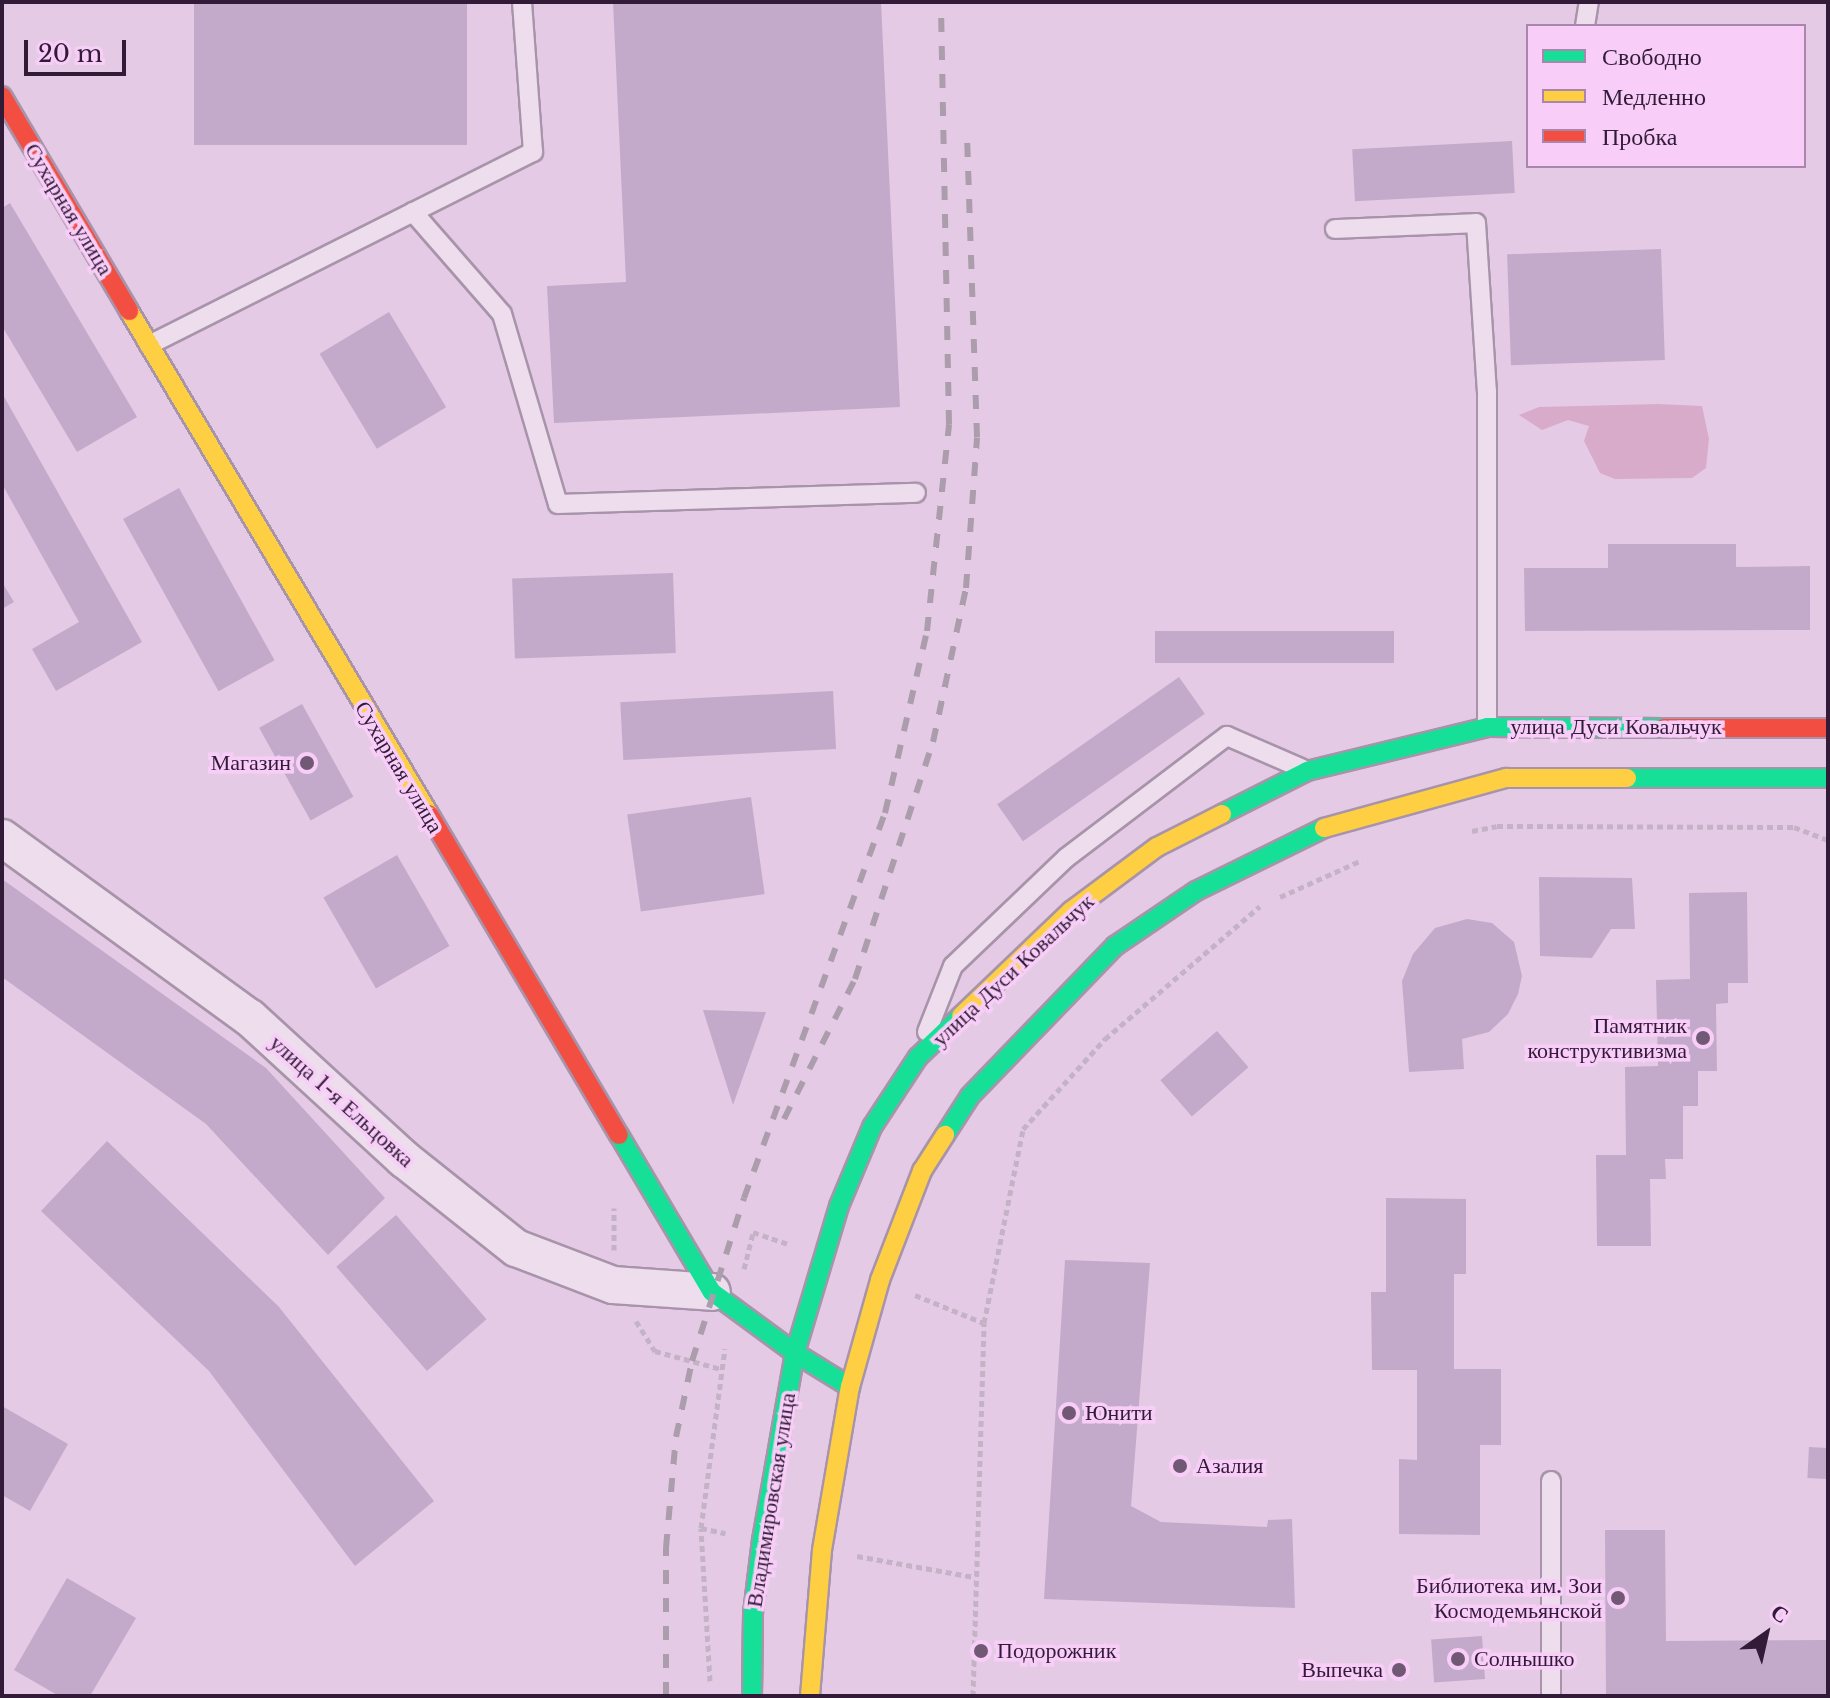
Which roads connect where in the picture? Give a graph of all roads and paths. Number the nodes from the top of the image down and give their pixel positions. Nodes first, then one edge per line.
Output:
1 (522, 2) edge
2 (1589, 2) edge
3 (1585, 24) edge
4 (2, 96) edge
5 (413, 212) junction
6 (1335, 229) dead end
7 (149, 345) junction
8 (916, 493) dead end
9 (1487, 727) junction
10 (1828, 728) edge
11 (1307, 771) junction
12 (1828, 778) edge
13 (1469, 831) dead end
14 (2, 838) edge
15 (1828, 840) edge
16 (1374, 854) dead end
17 (918, 1057) junction
18 (712, 1292) junction
19 (795, 1353) junction
20 (850, 1387) junction
21 (1551, 1481) dead end
22 (701, 1528) dead end
23 (711, 1696) edge
24 (752, 1696) edge
25 (810, 1696) edge
26 (973, 1696) edge
27 (1551, 1696) edge

1 - 5 lane
2 - 3 lane
4 - 7 main road, Сухарная улица
5 - 7 lane
5 - 8 lane
6 - 9 lane
7 - 18 main road, Сухарная улица
9 - 10 main road, улица Дуси Ковальчук
9 - 11 main road, улица Дуси Ковальчук
11 - 17 main road, улица Дуси Ковальчук
11 - 17 lane
12 - 20 main road
13 - 15 path
14 - 18 street, улица 1-я Ельцовка
16 - 26 path
17 - 19 main road, улица Дуси Ковальчук
18 - 19 main road, Сухарная улица
19 - 20 main road, Сухарная улица
19 - 24 main road, Владимировская улица
20 - 25 main road
21 - 27 lane
22 - 23 path

